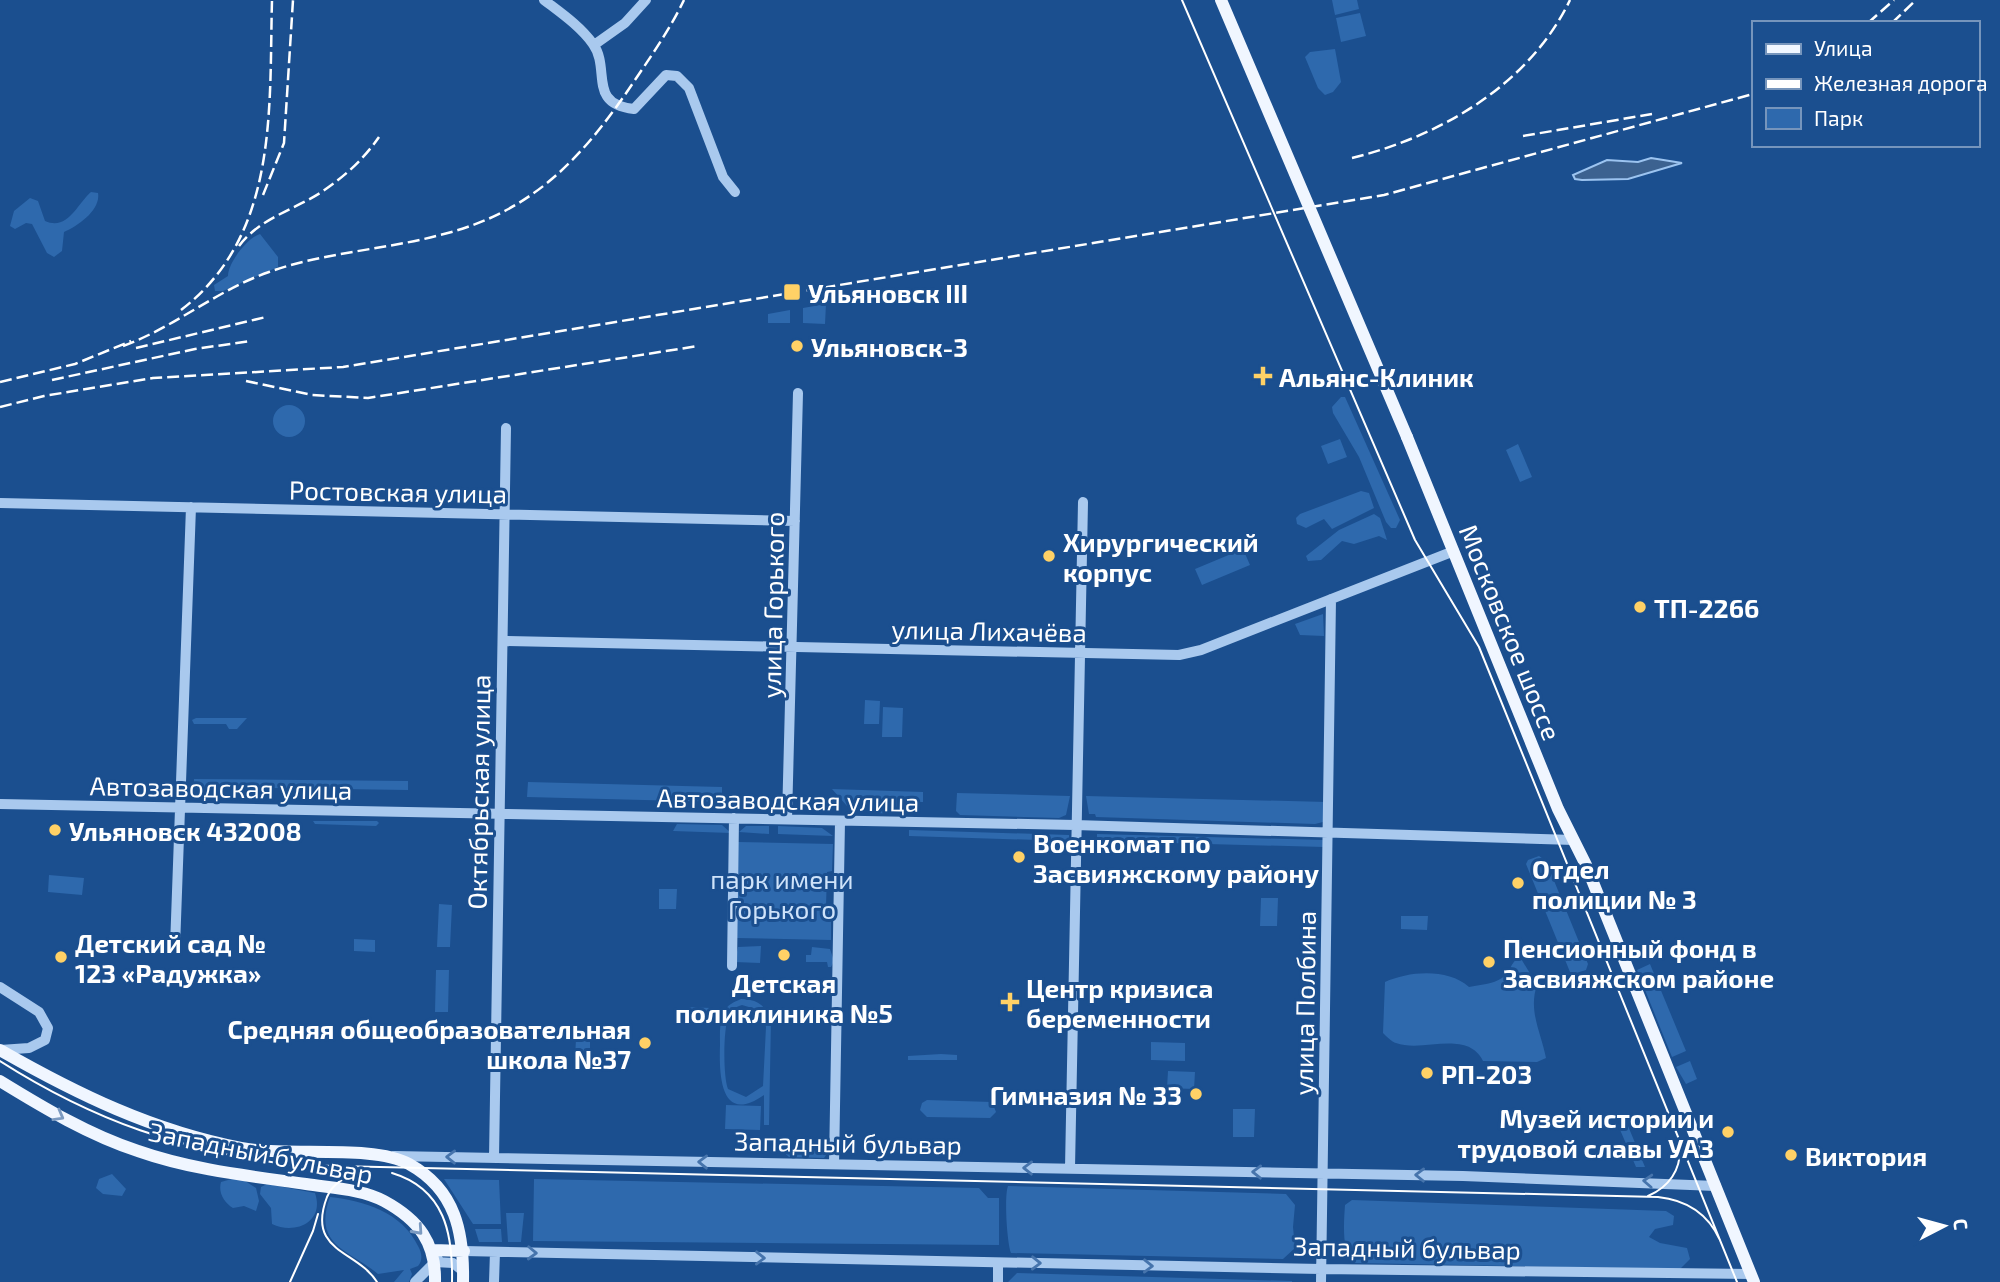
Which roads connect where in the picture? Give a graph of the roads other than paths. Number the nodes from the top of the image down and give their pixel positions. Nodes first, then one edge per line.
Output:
1 (544, 0) edge
2 (646, 0) edge
3 (1221, 0) edge
4 (594, 45) junction
5 (735, 192) dead end
6 (798, 393) dead end
7 (506, 428) dead end
8 (1083, 502) dead end
9 (0, 503) edge
10 (191, 507) junction
11 (507, 514) junction
12 (795, 521) junction
13 (1454, 551) junction
14 (1331, 599) junction
15 (504, 641) junction
16 (792, 648) junction
17 (1080, 652) junction
18 (0, 804) edge
19 (182, 808) junction
20 (501, 814) junction
21 (734, 818) junction
22 (787, 819) junction
23 (840, 821) junction
24 (1075, 825) junction
25 (1329, 833) junction
26 (1574, 840) junction
27 (176, 947) dead end
28 (732, 966) dead end
29 (0, 987) edge
30 (0, 1050) edge
31 (0, 1081) edge
32 (386, 1156) junction
33 (494, 1157) junction
34 (834, 1164) junction
35 (1070, 1168) junction
36 (1323, 1173) junction
37 (1716, 1186) junction
38 (464, 1251) junction
39 (495, 1252) junction
40 (438, 1254) junction
41 (998, 1263) junction
42 (1321, 1269) junction
43 (463, 1277) edge
44 (1701, 1278) edge
45 (1752, 1278) edge
46 (415, 1282) edge
47 (435, 1282) edge
48 (494, 1282) edge
49 (998, 1282) edge
50 (1321, 1282) edge

1 - 4 street
2 - 4 street
3 - 13 main road, Московское шоссе, bridge
4 - 5 street
6 - 12 street, улица Горького
7 - 11 street, Октябрьская улица
8 - 17 street
9 - 10 street, Ростовская улица
10 - 11 street, Ростовская улица
10 - 19 street
11 - 12 street, Ростовская улица
11 - 15 street, Октябрьская улица
12 - 16 street, улица Горького
13 - 14 street, улица Лихачёва
13 - 26 main road, Московское шоссе
14 - 17 street, улица Лихачёва
14 - 25 street, улица Полбина
15 - 16 street, улица Лихачёва
15 - 20 street, Октябрьская улица
16 - 17 street, улица Лихачёва
16 - 22 street, улица Горького
17 - 24 street
18 - 19 street, Автозаводская улица
19 - 20 street, Автозаводская улица
19 - 27 street
20 - 21 street, Автозаводская улица
20 - 33 street, Октябрьская улица
21 - 22 street, Автозаводская улица
21 - 28 street
22 - 23 street, Автозаводская улица
23 - 24 street, Автозаводская улица
23 - 34 street
24 - 25 street, Автозаводская улица
24 - 35 street
25 - 26 street, Автозаводская улица
25 - 36 street, улица Полбина
26 - 37 main road, Московское шоссе
29 - 30 street
30 - 32 main road, Западный бульвар
31 -> 40 main road, Западный бульвар
33 -> 32 street, Западный бульвар
32 - 38 main road
34 -> 33 street, Западный бульвар
35 -> 34 street, Западный бульвар
36 -> 35 street, Западный бульвар
37 -> 36 street, Западный бульвар
36 - 42 street, улица Полбина
37 - 45 main road, Московское шоссе
38 - 39 street, Западный бульвар
38 - 40 main road, Западный бульвар
38 - 43 main road
39 -> 41 street, Западный бульвар
39 - 48 street
40 - 43 street
40 - 46 street
40 - 47 main road
41 -> 42 street, Западный бульвар
41 - 49 street
42 - 44 street, Западный бульвар
42 - 50 street, улица Полбина
44 - 45 street, Западный бульвар

